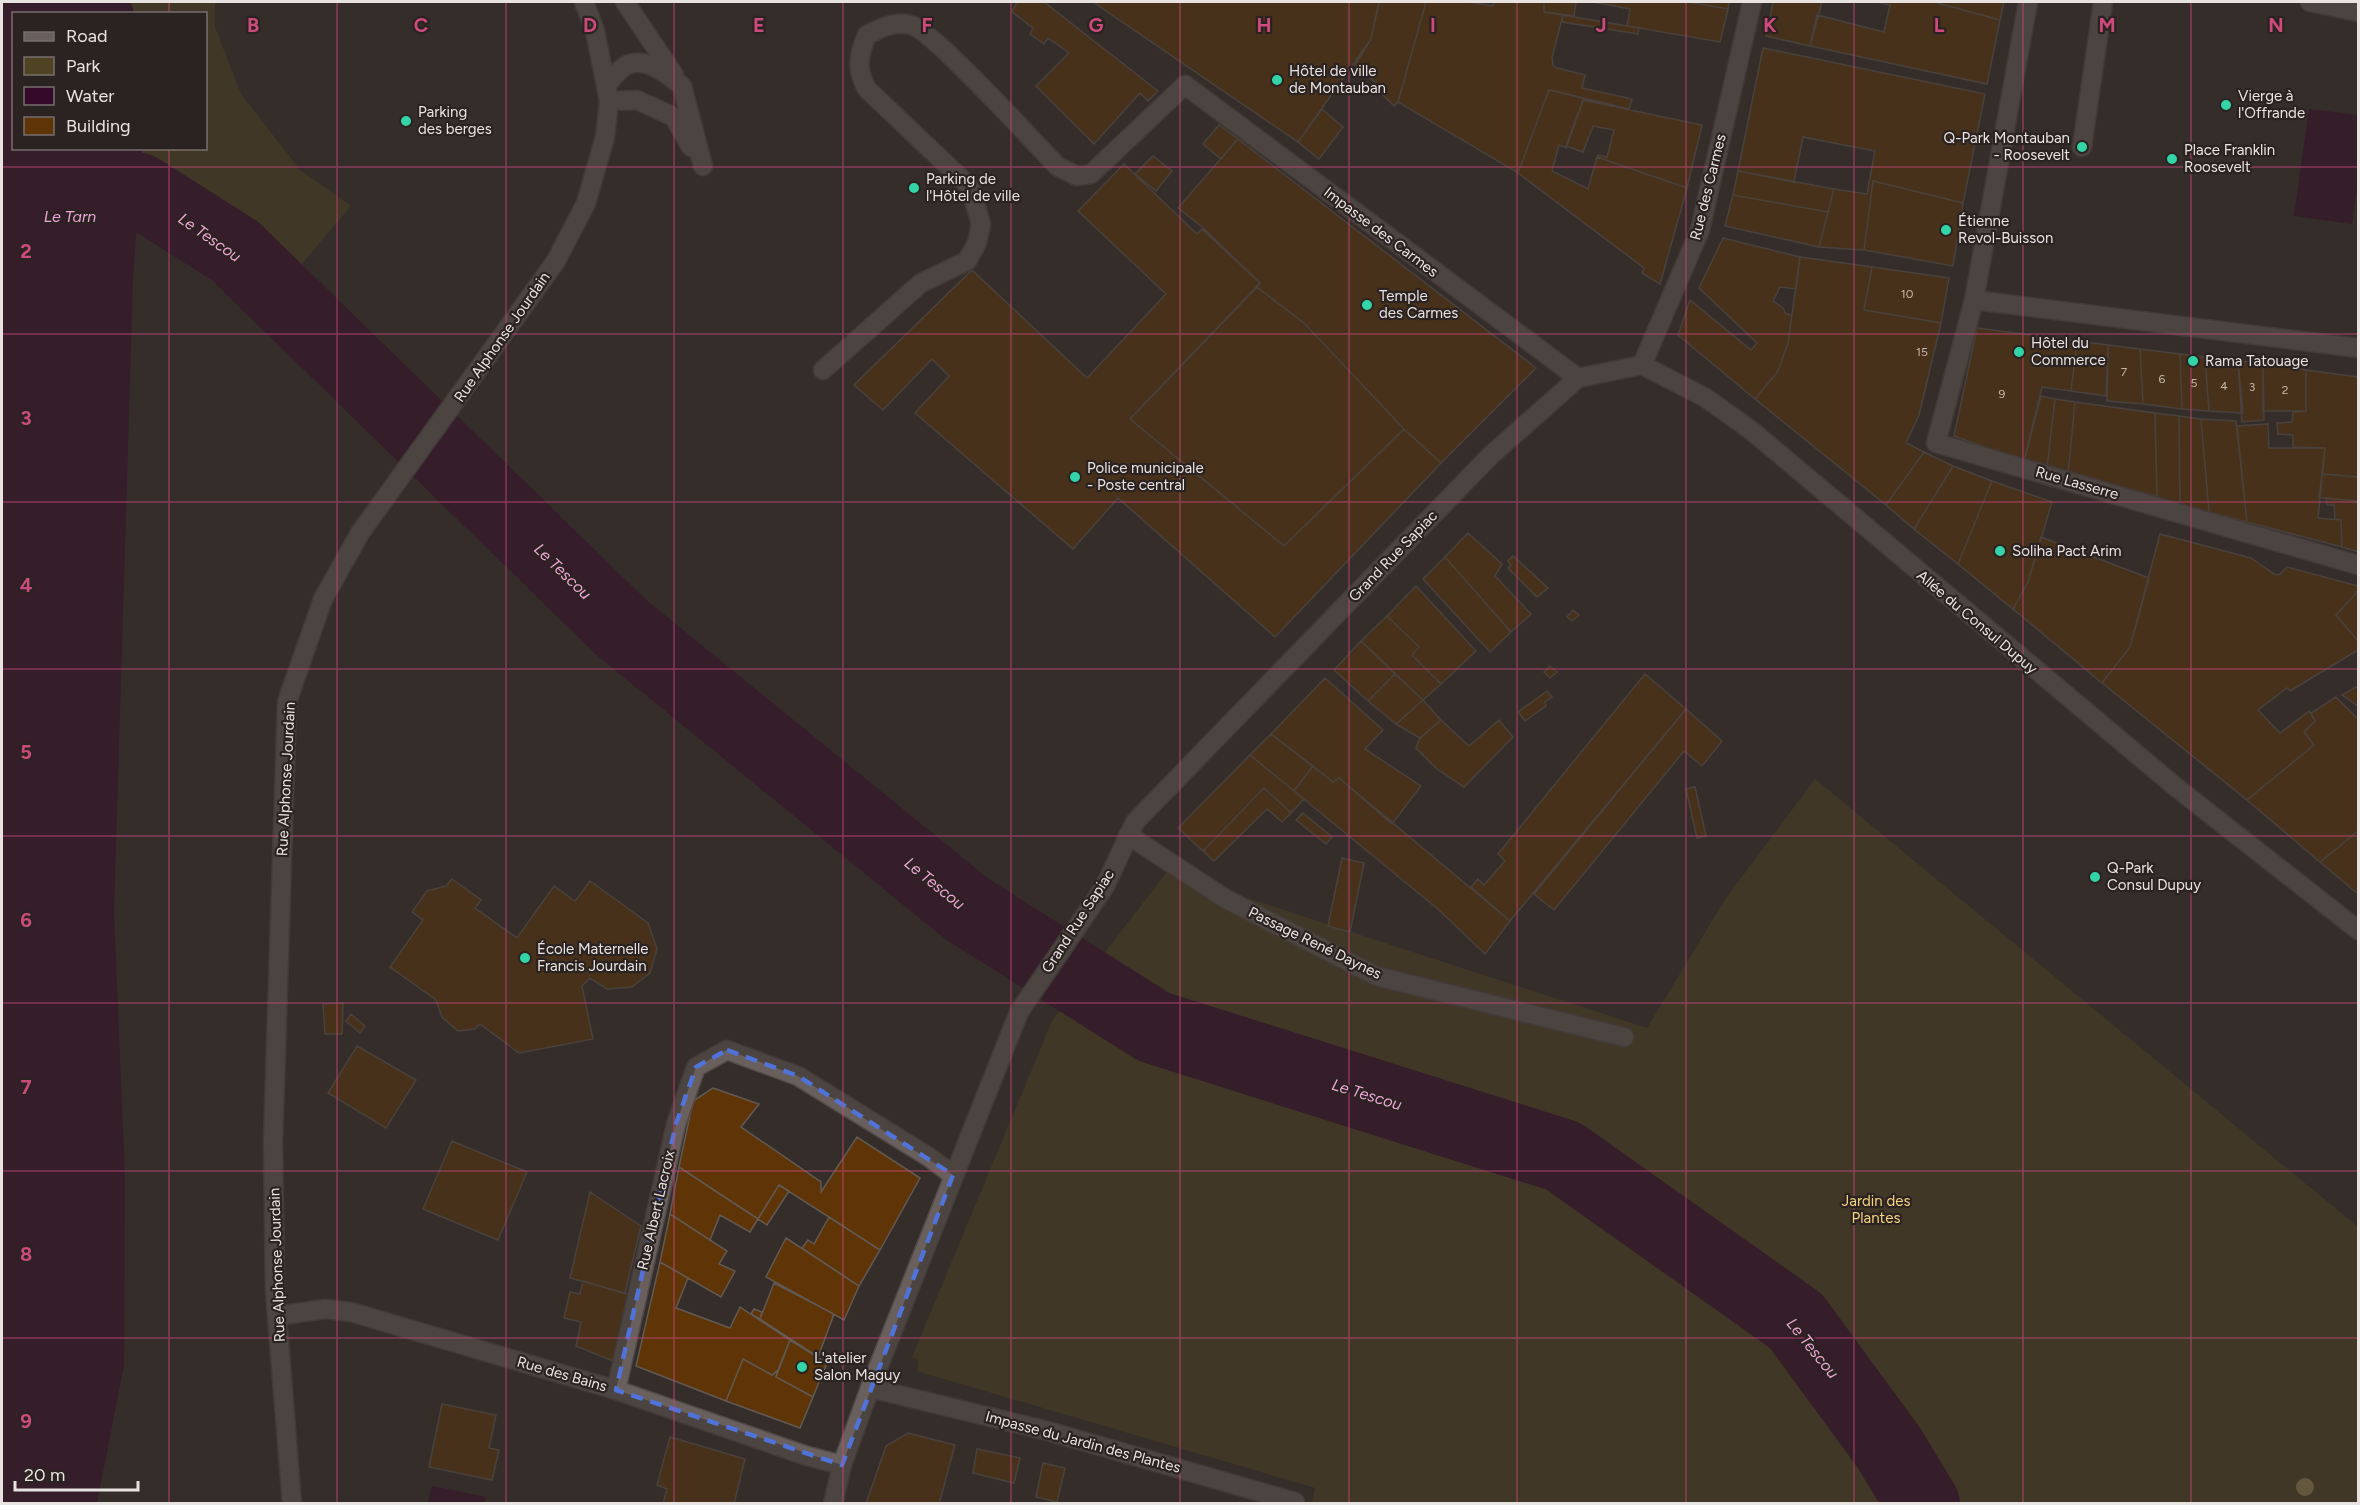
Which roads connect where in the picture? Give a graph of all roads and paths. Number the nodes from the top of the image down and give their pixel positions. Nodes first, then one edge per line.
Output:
1 (585, 2) edge
2 (625, 2) edge
3 (1752, 2) edge
4 (2028, 2) edge
5 (2103, 2) edge
6 (2310, 2) edge
7 (2358, 12) edge
8 (682, 86) junction
9 (607, 93) junction
10 (2082, 147) dead end
11 (1974, 300) junction
12 (2358, 348) edge
13 (1642, 365) junction
14 (823, 370) dead end
15 (1578, 378) junction
16 (2358, 565) edge
17 (1128, 835) junction
18 (2358, 930) edge
19 (1624, 1037) dead end
20 (953, 1174) junction
21 (277, 1316) junction
22 (870, 1388) junction
23 (616, 1390) junction
24 (842, 1465) junction
25 (1295, 1502) dead end
26 (292, 1503) edge
27 (833, 1503) edge

1 - 9 street, Rue Alphonse Jourdain
2 - 8 street
3 - 13 street, Rue des Carmes
4 - 11 street
5 - 10 street
6 - 7 street
8 - 9 street
8 - 9 street
9 - 21 street, Rue Alphonse Jourdain
11 - 12 street
11 - 16 street, Rue Lasserre
13 - 15 street
13 - 18 street, Allée du Consul Dupuy
14 - 15 street, Impasse des Carmes
15 - 17 street, Grand Rue Sapiac
17 - 19 street, Passage René Daynes
17 - 20 street, Grand Rue Sapiac
20 - 22 street, Grand Rue Sapiac
20 - 23 street, Rue Albert Lacroix
21 - 23 street, Rue des Bains
21 - 26 street, Rue Alphonse Jourdain
22 - 24 street, Grand Rue Sapiac
22 - 25 street, Impasse du Jardin des Plantes
23 - 24 street, Rue des Bains
24 - 27 street, Grand Rue Sapiac

